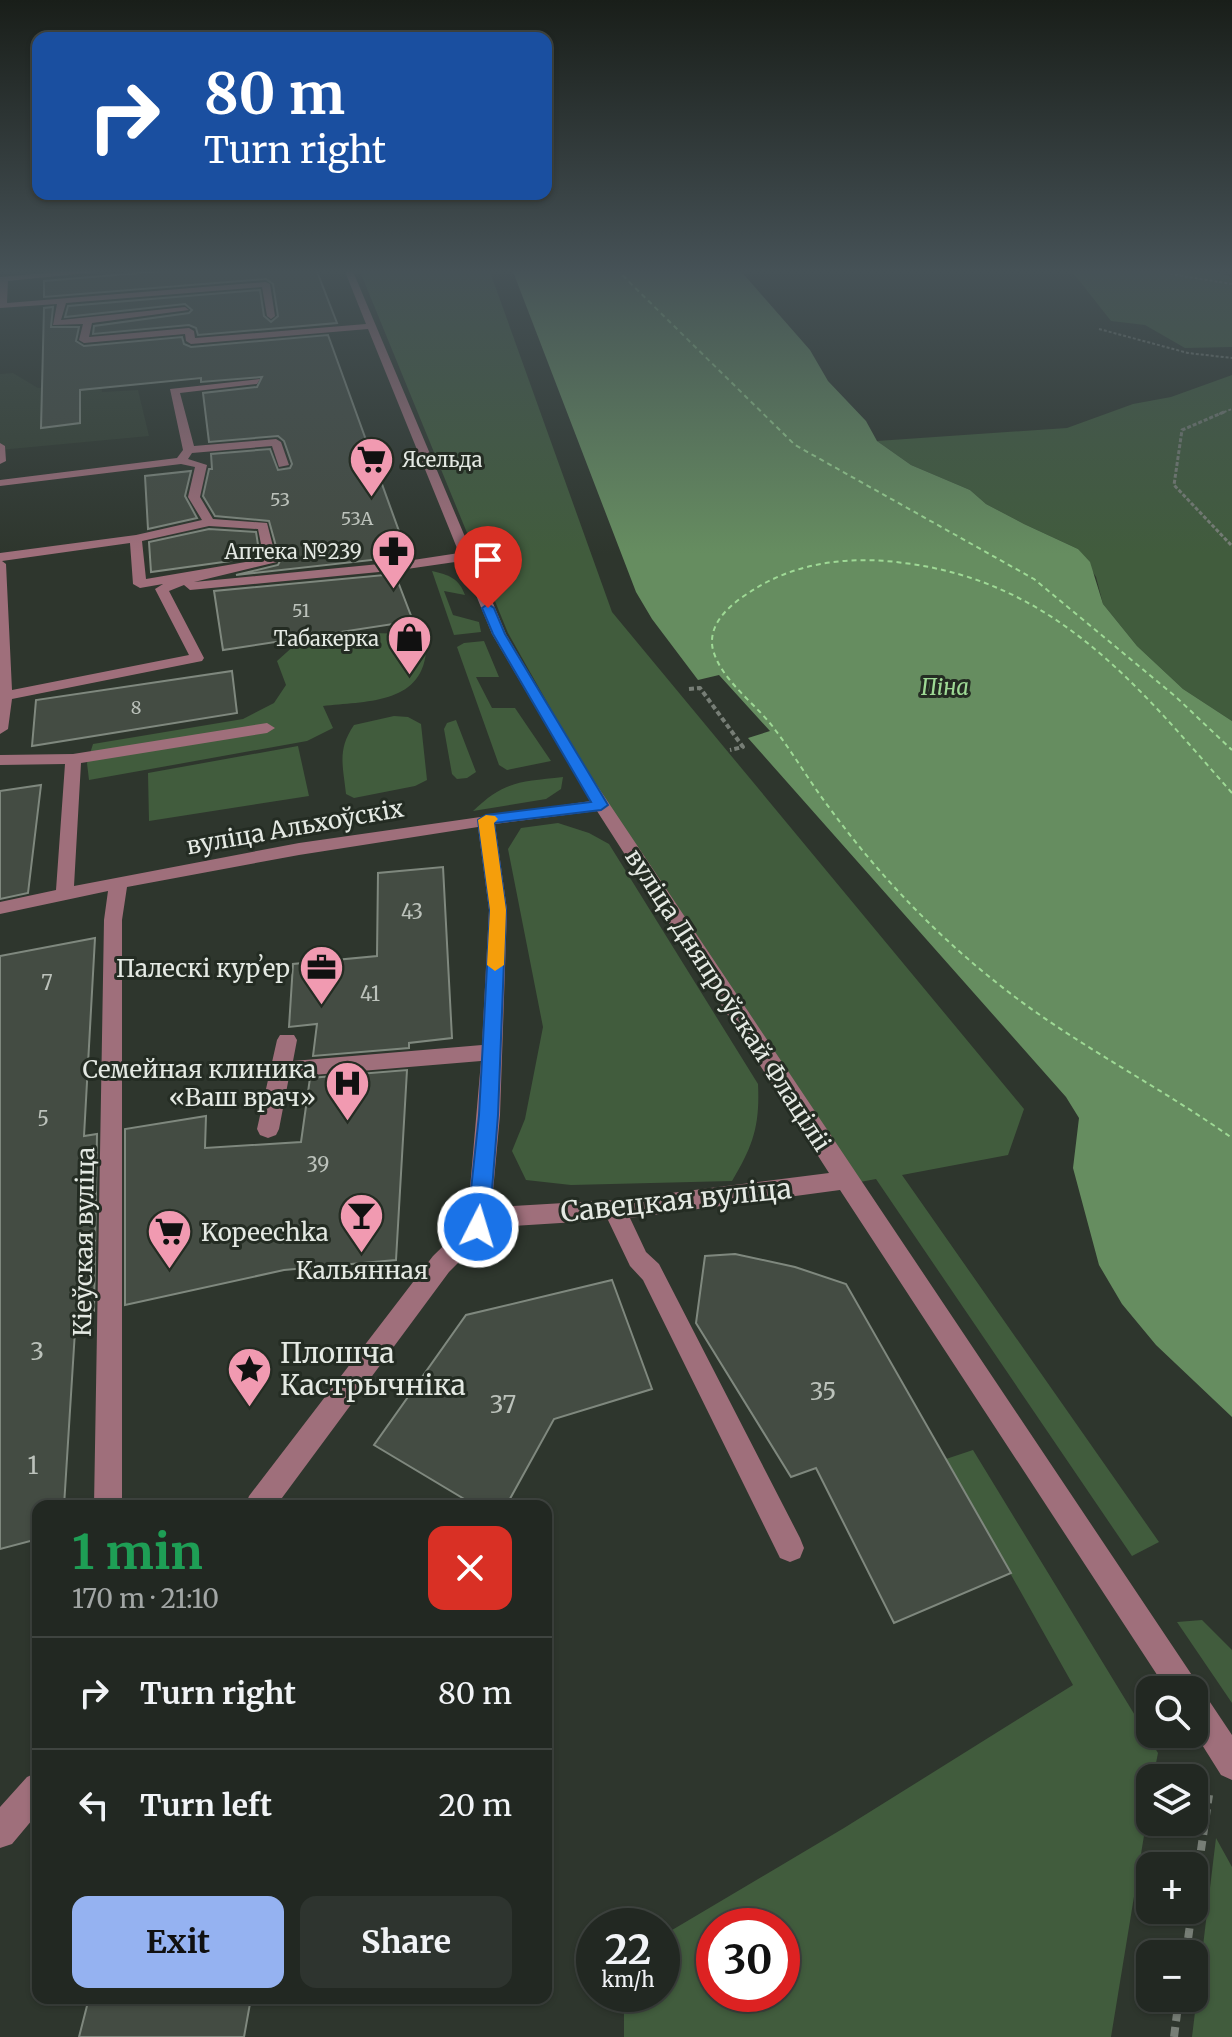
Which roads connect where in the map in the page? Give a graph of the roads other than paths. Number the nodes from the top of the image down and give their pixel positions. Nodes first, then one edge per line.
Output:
1 (386, 364) edge
2 (257, 381) dead end
3 (0, 446) edge
4 (189, 450) junction
5 (0, 461) edge
6 (181, 461) junction
7 (283, 465) dead end
8 (0, 483) edge
9 (209, 522) junction
10 (136, 539) junction
11 (467, 556) junction
12 (0, 557) edge
13 (0, 564) edge
14 (205, 573) junction
15 (162, 589) junction
16 (5, 696) junction
17 (267, 728) dead end
18 (0, 729) edge
19 (73, 759) junction
20 (0, 760) edge
21 (601, 805) junction
22 (486, 820) junction
23 (118, 884) junction
24 (65, 894) junction
25 (0, 908) edge
26 (287, 1040) dead end
27 (491, 1052) junction
28 (283, 1070) junction
29 (268, 1129) dead end
30 (846, 1180) junction
31 (615, 1210) junction
32 (478, 1227) junction
33 (108, 1500) edge
34 (264, 1500) edge
35 (790, 1548) dead end
36 (1176, 1676) edge
37 (1208, 1726) edge
38 (1232, 1764) edge
39 (32, 1795) edge
40 (0, 1832) edge

1 - 11 street, вуліца Дняпроўскай Флаціліі
2 - 4 street
3 - 5 street
4 - 6 street
4 - 7 street
6 - 8 street
6 - 9 street
9 - 10 street
9 - 14 street
10 - 12 street
10 - 14 street
11 - 15 street
11 - 21 street, вуліца Дняпроўскай Флаціліі
13 - 16 street
14 - 15 street
15 - 16 street
16 - 18 street
17 - 19 street
19 - 20 street
19 - 24 street
21 - 22 street, вуліца Альхоўскіх
21 - 30 street, вуліца Дняпроўскай Флаціліі
22 - 23 street, вуліца Альхоўскіх
22 - 27 street
23 - 24 street, вуліца Альхоўскіх
23 - 33 street, Кіеўская вуліца
24 - 25 street, вуліца Альхоўскіх
26 - 28 street
27 - 28 street
27 - 32 street
28 - 29 street
30 - 31 street, Савецкая вуліца
30 - 36 street, вуліца Дняпроўскай Флаціліі
31 - 32 street, Савецкая вуліца
31 - 35 street
32 - 34 street, Савецкая вуліца
37 - 38 street
39 - 40 street

